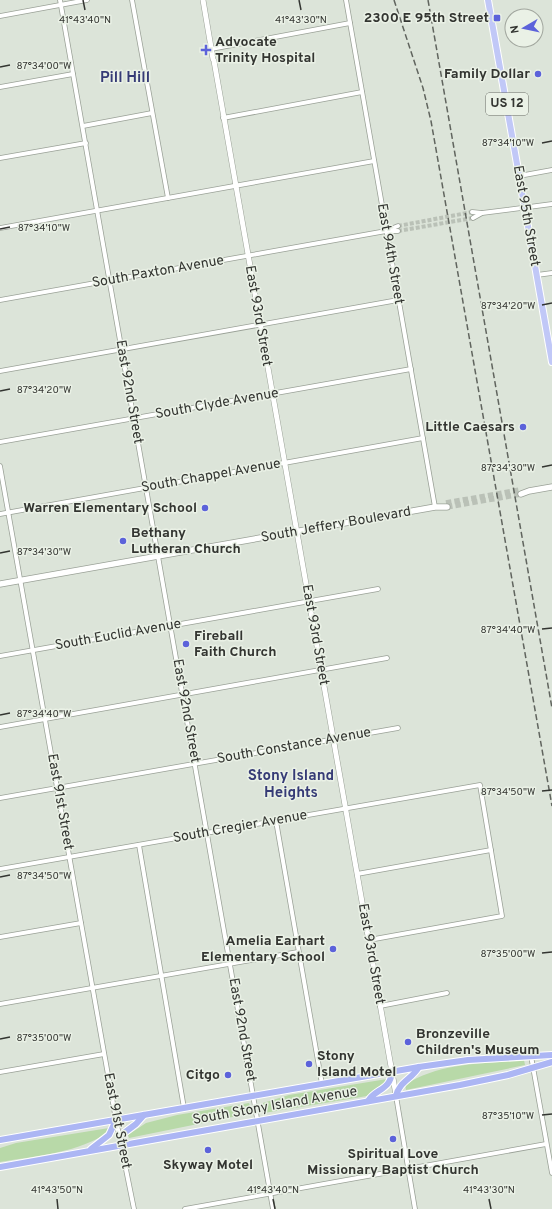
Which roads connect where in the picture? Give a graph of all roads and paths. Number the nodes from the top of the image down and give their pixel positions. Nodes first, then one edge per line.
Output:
1 (87, 0) edge
2 (132, 0) edge
3 (203, 0) edge
4 (346, 0) edge
5 (488, 0) edge
6 (61, 2) edge
7 (0, 16) edge
8 (350, 23) junction
9 (211, 49) junction
10 (73, 74) junction
11 (0, 87) edge
12 (362, 92) junction
13 (152, 113) junction
14 (223, 118) junction
15 (82, 126) junction
16 (86, 143) junction
17 (0, 158) edge
18 (374, 161) junction
19 (552, 170) edge
20 (519, 176) junction
21 (236, 186) junction
22 (168, 198) junction
23 (552, 204) edge
24 (525, 208) junction
25 (98, 211) junction
26 (472, 212) tunnel mouth
27 (482, 213) junction
28 (473, 218) tunnel mouth
29 (398, 226) tunnel mouth
30 (0, 228) edge
31 (386, 231) junction
32 (398, 231) tunnel mouth
33 (248, 256) junction
34 (552, 273) edge
35 (537, 276) junction
36 (110, 280) junction
37 (0, 300) edge
38 (398, 300) junction
39 (260, 325) junction
40 (122, 349) junction
41 (552, 362) edge
42 (411, 369) junction
43 (0, 371) edge
44 (272, 394) junction
45 (134, 418) junction
46 (423, 438) junction
47 (0, 442) edge
48 (284, 463) junction
49 (0, 466) edge
50 (552, 487) edge
51 (146, 488) junction
52 (520, 492) tunnel mouth
53 (447, 505) tunnel mouth
54 (435, 507) junction
55 (8, 512) junction
56 (0, 514) edge
57 (296, 532) junction
58 (158, 556) junction
59 (20, 581) junction
60 (0, 584) edge
61 (378, 589) dead end
62 (309, 601) junction
63 (171, 625) junction
64 (33, 650) junction
65 (0, 656) edge
66 (387, 658) dead end
67 (321, 670) junction
68 (183, 694) junction
69 (45, 719) junction
70 (0, 727) edge
71 (398, 728) dead end
72 (333, 740) junction
73 (195, 764) junction
74 (57, 788) junction
75 (0, 798) edge
76 (345, 808) junction
77 (276, 821) junction
78 (207, 833) junction
79 (139, 845) junction
80 (491, 850) junction
81 (69, 857) junction
82 (0, 869) edge
83 (357, 874) junction
84 (81, 923) junction
85 (0, 937) edge
86 (368, 940) junction
87 (298, 952) junction
88 (230, 964) junction
89 (162, 976) junction
90 (92, 988) junction
91 (447, 993) dead end
92 (0, 1004) edge
93 (380, 1006) junction
94 (104, 1054) junction
95 (552, 1055) edge
96 (531, 1056) junction
97 (552, 1062) edge
98 (419, 1067) junction
99 (533, 1068) junction
100 (0, 1072) edge
101 (392, 1072) junction
102 (322, 1084) junction
103 (254, 1096) junction
104 (396, 1096) junction
105 (368, 1101) junction
106 (184, 1108) junction
107 (144, 1115) junction
108 (116, 1120) junction
109 (258, 1121) junction
110 (0, 1140) edge
111 (546, 1144) junction
112 (122, 1145) junction
113 (87, 1151) junction
114 (0, 1167) edge
115 (408, 1170) junction
116 (552, 1173) edge
117 (271, 1194) junction
118 (134, 1209) edge
119 (185, 1209) edge
120 (273, 1209) edge
121 (415, 1209) edge

1 - 6 street
2 - 13 street
3 - 9 street, East 93rd Street
4 - 8 street, East 94th Street
5 - 20 main road, East 95th Street / US 12
6 - 7 street
6 - 10 street, East 92nd Street
8 - 9 street
8 - 12 street, East 94th Street
9 - 14 street, East 93rd Street
10 - 11 street
10 - 15 street, East 92nd Street
12 - 14 street
12 - 18 street, East 94th Street
13 - 15 street
13 - 22 street
14 - 21 street, East 93rd Street
15 - 16 street, East 92nd Street
16 - 17 street
16 - 25 street, East 92nd Street
18 - 21 street
18 - 31 street, East 94th Street
19 - 20 street
20 - 24 main road, East 95th Street / US 12
21 - 22 street
21 - 33 street, East 93rd Street
22 - 25 street
23 - 24 street
24 - 27 street
24 - 35 main road, East 95th Street / US 12
25 - 30 street
25 - 36 street, East 92nd Street
26 - 27 street
27 - 28 street
29 - 31 street, South Paxton Avenue
31 - 32 street, South Paxton Avenue
31 - 33 street, South Paxton Avenue
31 - 38 street, East 94th Street
33 - 36 street, South Paxton Avenue
33 - 39 street, East 93rd Street
34 - 35 street
35 - 41 main road, East 95th Street / US 12
36 - 37 street, South Paxton Avenue
36 - 40 street, East 92nd Street
38 - 39 street
38 - 42 street, East 94th Street
39 - 40 street
39 - 44 street, East 93rd Street
40 - 43 street
40 - 45 street, East 92nd Street
42 - 44 street, South Clyde Avenue
42 - 46 street, East 94th Street
44 - 45 street, South Clyde Avenue
44 - 48 street, East 93rd Street
45 - 47 street, South Clyde Avenue
45 - 51 street, East 92nd Street
46 - 48 street, South Chappel Avenue
46 - 54 street, East 94th Street
48 - 51 street, South Chappel Avenue
48 - 57 street, East 93rd Street
49 - 55 street, East 91st Street
50 - 52 main road
51 - 55 street, South Chappel Avenue
51 - 58 street, East 92nd Street
53 - 54 main road, South Jeffery Boulevard
54 - 57 main road, South Jeffery Boulevard
55 - 56 street, South Chappel Avenue
55 - 59 street, East 91st Street
57 - 58 main road, South Jeffery Boulevard
57 - 62 street, East 93rd Street
58 - 59 main road, South Jeffery Boulevard
58 - 63 street, East 92nd Street
59 - 60 main road, South Jeffery Boulevard
59 - 64 street, East 91st Street
61 - 62 street, South Euclid Avenue
62 - 63 street, South Euclid Avenue
62 - 67 street, East 93rd Street
63 - 64 street, South Euclid Avenue
63 - 68 street, East 92nd Street
64 - 65 street, South Euclid Avenue
64 - 69 street, East 91st Street
66 - 67 street
67 - 68 street
67 - 72 street, East 93rd Street
68 - 69 street
68 - 73 street, East 92nd Street
69 - 70 street
69 - 74 street, East 91st Street
71 - 72 street, South Constance Avenue
72 - 73 street, South Constance Avenue
72 - 76 street, East 93rd Street
73 - 74 street, South Constance Avenue
73 - 78 street, East 92nd Street
74 - 75 street, South Constance Avenue
74 - 81 street, East 91st Street
76 - 77 street, South Cregier Avenue
76 - 80 street, South Cregier Avenue
76 - 83 street, East 93rd Street
77 - 78 street, South Cregier Avenue
77 - 87 street
78 - 79 street, South Cregier Avenue
78 - 88 street, East 92nd Street
79 - 81 street, South Cregier Avenue
79 - 89 street
80 - 83 street
80 - 86 street
81 - 82 street, South Cregier Avenue
81 - 84 street, East 91st Street
83 - 86 street, East 93rd Street
84 - 85 street
84 - 90 street, East 91st Street
86 - 93 street, East 93rd Street
87 - 88 street
87 - 102 street
88 - 89 street
88 - 103 street, East 92nd Street
89 - 90 street
89 - 106 street
90 - 92 street
90 - 94 street, East 91st Street
91 - 93 street
93 - 101 street, East 93rd Street
94 - 100 street
94 - 108 street, East 91st Street
95 - 96 highway, South Stony Island Avenue
96 - 98 highway, South Stony Island Avenue
96 - 99 street
97 - 99 highway, South Stony Island Avenue
98 - 101 highway, South Stony Island Avenue
98 - 104 highway
99 - 104 highway, South Stony Island Avenue
99 - 111 street
101 - 102 highway, South Stony Island Avenue
101 - 104 street, East 93rd Street
101 - 105 highway
102 - 103 highway, South Stony Island Avenue
103 - 106 highway, South Stony Island Avenue
103 - 109 street, East 92nd Street
104 - 105 highway, South Stony Island Avenue
104 - 115 street, East 93rd Street
105 - 109 highway, South Stony Island Avenue
106 - 107 highway, South Stony Island Avenue
107 - 108 highway, South Stony Island Avenue
107 - 112 highway
108 - 110 highway, South Stony Island Avenue
108 - 112 street, East 91st Street
108 - 113 highway
109 - 112 highway, South Stony Island Avenue
109 - 117 street, East 92nd Street
111 - 115 street
111 - 116 street
112 - 113 highway, South Stony Island Avenue
112 - 118 street, East 91st Street
113 - 114 highway, South Stony Island Avenue
115 - 117 street
115 - 121 street, East 93rd Street
117 - 119 street
117 - 120 street, East 92nd Street

